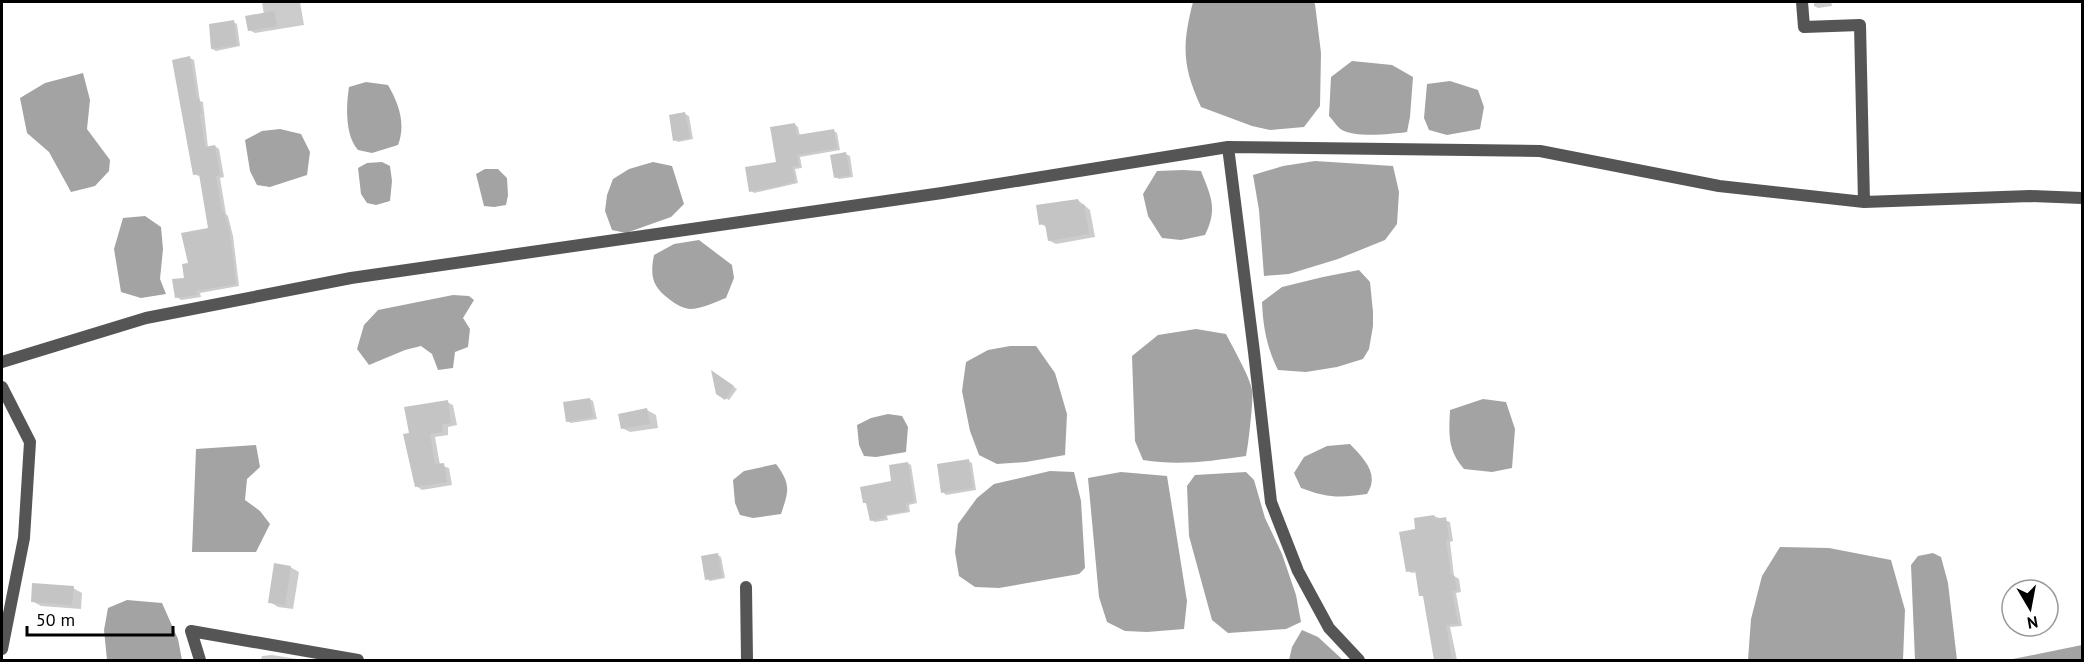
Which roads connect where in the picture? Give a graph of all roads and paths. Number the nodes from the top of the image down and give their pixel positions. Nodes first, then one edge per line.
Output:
1 (1802, 2) edge
2 (1228, 147) junction
3 (2082, 198) edge
4 (1864, 202) junction
5 (2, 362) edge
6 (2, 387) edge
7 (746, 587) dead end
8 (2, 648) edge
9 (200, 660) edge
10 (358, 660) edge
11 (747, 660) edge
12 (1359, 660) edge

1 - 4 street
2 - 4 street
2 - 5 street
2 - 12 street
3 - 4 street
6 - 8 street
7 - 11 street
9 - 10 street

